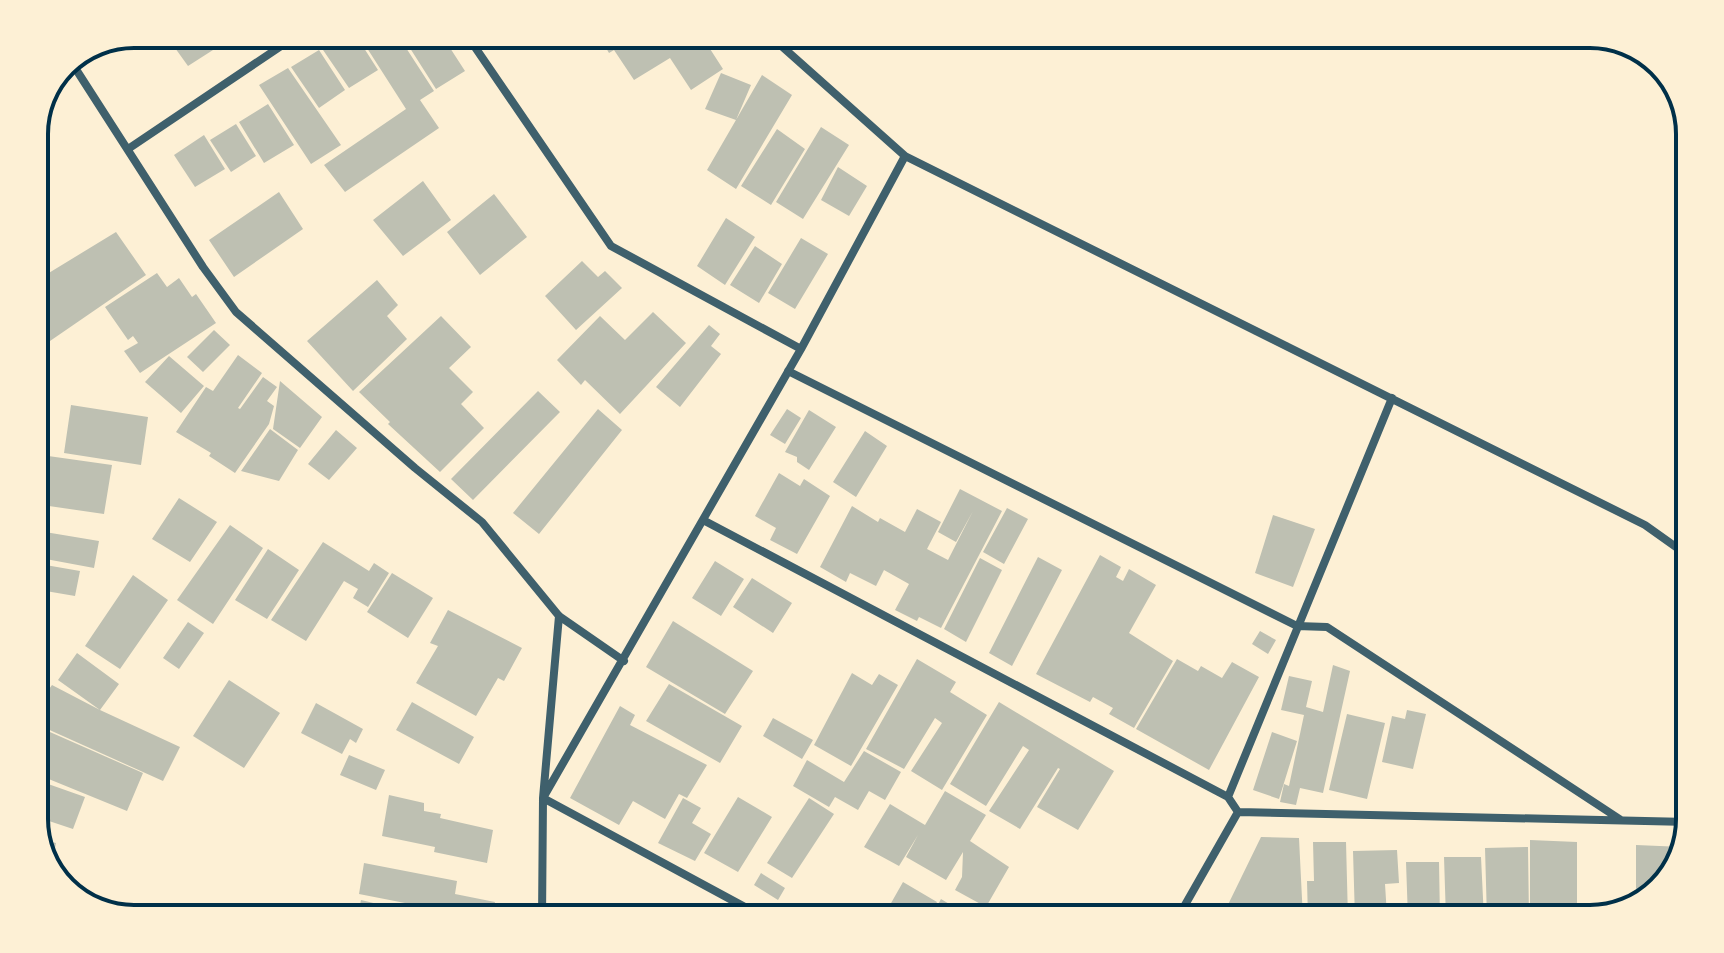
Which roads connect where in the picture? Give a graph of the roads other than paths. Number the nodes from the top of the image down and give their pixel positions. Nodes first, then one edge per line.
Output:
1 (278, 48) edge
2 (476, 48) edge
3 (784, 48) edge
4 (76, 70) edge
5 (128, 149) junction
6 (905, 156) junction
7 (801, 349) junction
8 (788, 371) junction
9 (1392, 398) junction
10 (703, 520) junction
11 (1676, 547) edge
12 (559, 616) junction
13 (1297, 626) junction
14 (624, 661) junction
15 (1228, 797) junction
16 (543, 798) junction
17 (1238, 812) junction
18 (1621, 820) junction
19 (1676, 822) edge
20 (542, 905) edge
21 (741, 905) edge
22 (1185, 905) edge

1 - 5 street
2 - 7 street
3 - 6 street
4 - 5 street
5 - 12 street
6 - 7 street
6 - 9 street
7 - 8 street
8 - 10 street
8 - 13 street
9 - 11 street
9 - 13 street
10 - 14 street
10 - 15 street
12 - 14 street
12 - 16 street
13 - 15 street
13 - 18 street
14 - 16 street
15 - 17 street
16 - 20 street
16 - 21 street
17 - 18 street
17 - 22 street
18 - 19 street

